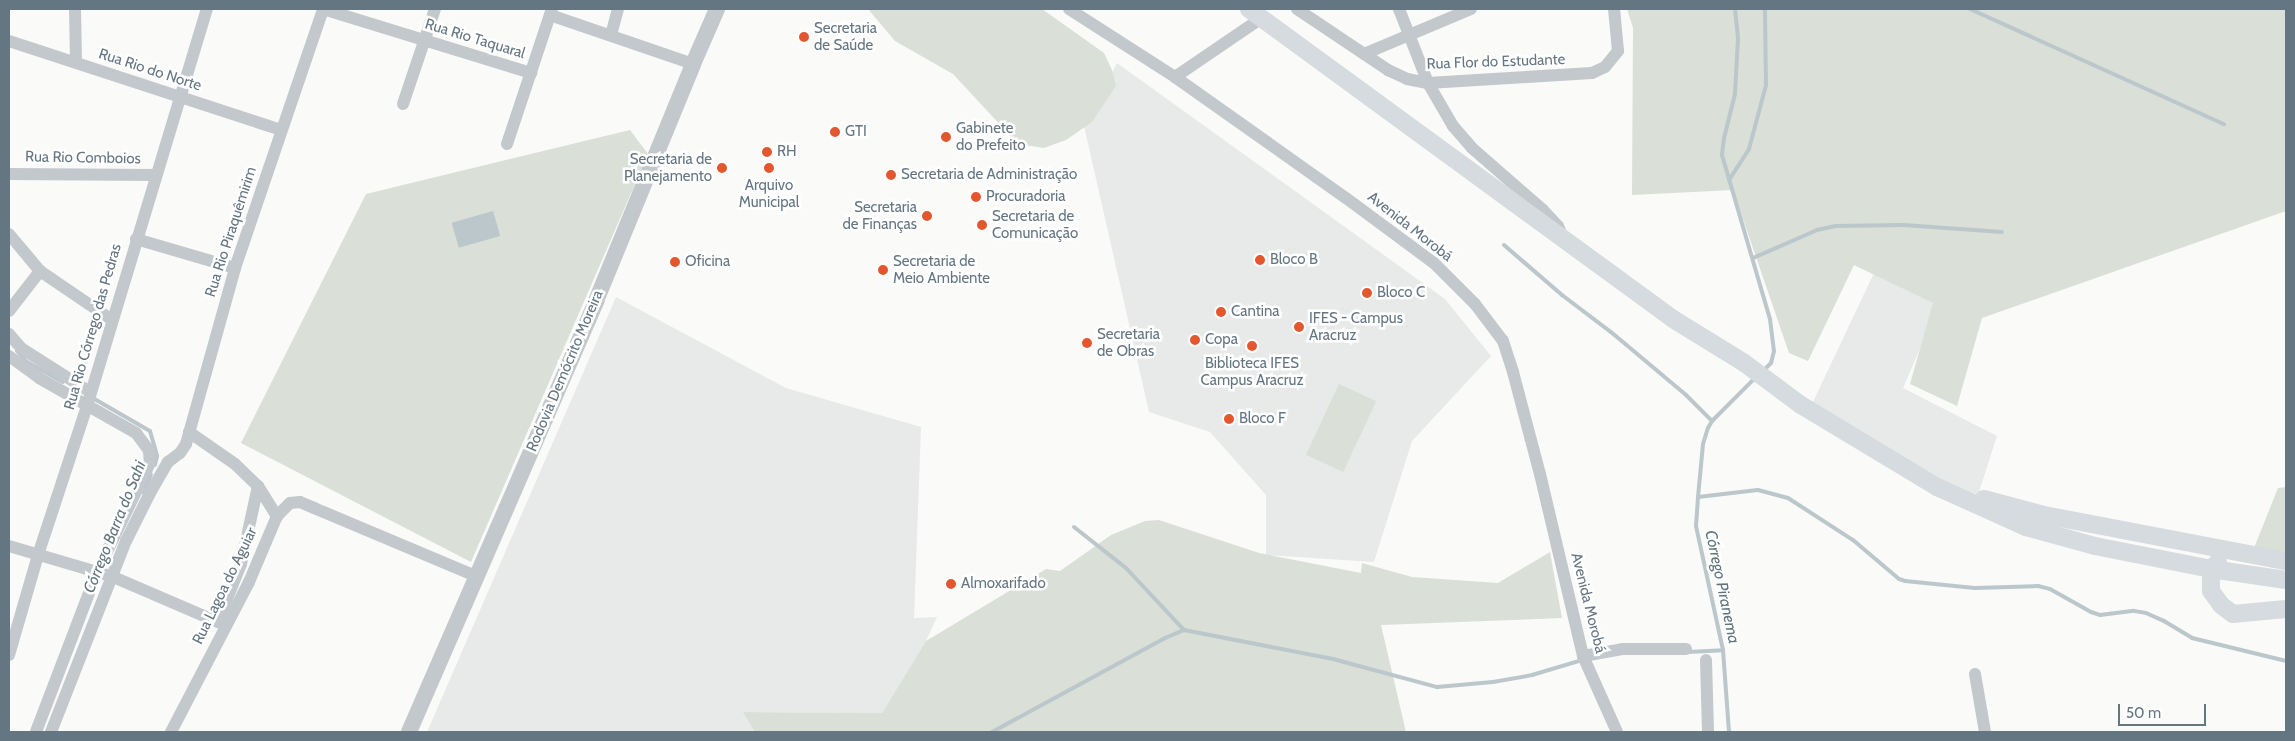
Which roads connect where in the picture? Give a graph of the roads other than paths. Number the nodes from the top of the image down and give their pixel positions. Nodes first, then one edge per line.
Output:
1 (75, 9) edge
2 (207, 9) edge
3 (323, 9) edge
4 (435, 9) edge
5 (618, 9) edge
6 (717, 9) edge
7 (1069, 9) edge
8 (1297, 9) edge
9 (1399, 9) edge
10 (1471, 9) edge
11 (1614, 9) edge
12 (551, 12) edge
13 (1256, 13) edge
14 (611, 35) junction
15 (1410, 36) junction
16 (423, 40) junction
17 (9, 41) edge
18 (1364, 54) junction
19 (76, 62) junction
20 (692, 64) junction
21 (531, 74) junction
22 (1175, 77) junction
23 (1428, 83) junction
24 (182, 98) junction
25 (403, 104) dead end
26 (281, 130) junction
27 (507, 144) dead end
28 (9, 174) edge
29 (156, 175) junction
30 (9, 234) edge
31 (1563, 238) junction
32 (136, 239) junction
33 (235, 268) junction
34 (40, 271) junction
35 (9, 311) edge
36 (112, 320) junction
37 (9, 334) edge
38 (9, 356) edge
39 (90, 392) junction
40 (87, 406) junction
41 (189, 432) junction
42 (258, 486) junction
43 (1938, 487) junction
44 (277, 516) junction
45 (9, 546) edge
46 (38, 555) junction
47 (2286, 562) edge
48 (2211, 568) junction
49 (97, 572) junction
50 (112, 576) junction
51 (476, 576) junction
52 (2286, 580) edge
53 (2286, 608) edge
54 (222, 623) junction
55 (1686, 649) dead end
56 (9, 655) edge
57 (1583, 656) junction
58 (1706, 660) dead end
59 (1975, 674) dead end
60 (36, 732) edge
61 (51, 732) edge
62 (171, 732) edge
63 (409, 732) edge
64 (1617, 732) edge
65 (1708, 732) edge
66 (1985, 732) edge

1 - 19 street
2 - 24 street, Rua Rio Córrego das Pedras
3 - 16 street, Rua Rio Taquaral
3 - 26 street, Rua Rio Piraquêmirim
4 - 16 street
5 - 14 street
6 - 20 street, Rodovia Demócrito Moreira
7 - 22 street, Avenida Morobá
8 - 18 street, Rua Flor do Estudante
9 - 15 street
10 - 15 street
11 - 23 street, Rua Flor do Estudante
12 - 14 street
12 - 21 street
13 - 22 street
13 - 31 main road
14 - 20 street
15 - 18 street
15 - 23 street
16 - 21 street, Rua Rio Taquaral
16 - 25 street
17 - 19 street, Rua Rio do Norte
18 - 23 street, Rua Flor do Estudante
19 - 24 street, Rua Rio do Norte
20 - 51 street, Rodovia Demócrito Moreira
21 - 27 street
22 - 57 street, Avenida Morobá
23 - 31 street
24 - 26 street, Rua Rio do Norte
24 - 29 street, Rua Rio Córrego das Pedras
26 - 33 street, Rua Rio Piraquêmirim
28 - 29 street, Rua Rio Comboios
29 - 32 street, Rua Rio Córrego das Pedras
30 - 34 street
31 - 43 main road
32 - 33 street
32 - 36 street, Rua Rio Córrego das Pedras
33 - 41 street, Rua Rio Piraquêmirim
34 - 35 street
34 - 36 street
36 - 39 street, Rua Rio Córrego das Pedras
37 - 39 street
38 - 40 street
39 - 40 street, Rua Rio Córrego das Pedras
40 - 46 street, Rua Rio Córrego das Pedras
40 - 49 street
41 - 42 street
41 - 50 street, Rua Rio Piraquêmirim
42 - 44 street
42 - 54 street
43 - 47 main road
43 - 48 main road
44 - 51 street
44 - 54 street, Rua Lagoa do Aguiar
45 - 46 street
46 - 49 street
46 - 56 street, Rua Rio Córrego das Pedras
47 - 48 main road
48 - 52 main road
48 - 53 main road
49 - 50 street
49 - 60 street
50 - 54 street
50 - 61 street, Rua Rio Piraquêmirim
51 - 63 street, Rodovia Demócrito Moreira
54 - 62 street, Rua Lagoa do Aguiar
55 - 57 street
57 - 64 street, Avenida Morobá
58 - 65 street
59 - 66 street

